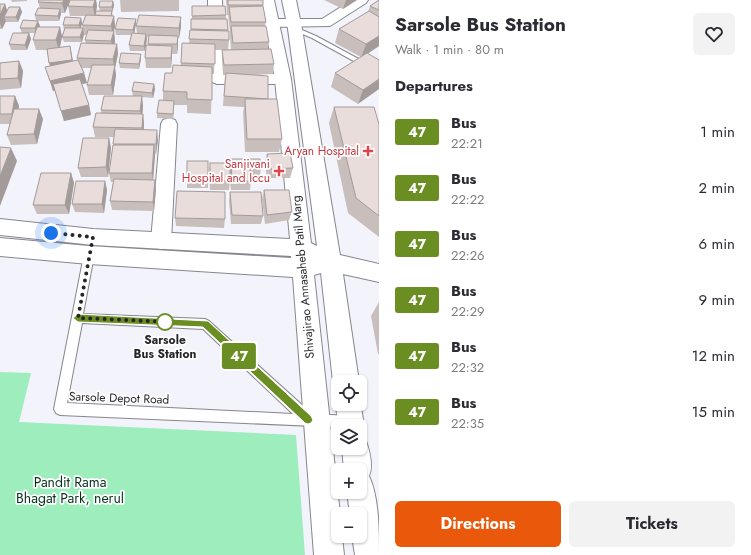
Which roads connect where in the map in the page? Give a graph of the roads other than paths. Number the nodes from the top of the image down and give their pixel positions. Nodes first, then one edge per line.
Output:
1 (216, 0) edge
2 (267, 0) edge
3 (289, 0) edge
4 (361, 0) edge
5 (345, 10) junction
6 (359, 17) edge
7 (271, 23) junction
8 (294, 26) junction
9 (379, 73) edge
10 (283, 80) junction
11 (169, 124) dead end
12 (0, 228) edge
13 (161, 241) junction
14 (91, 246) junction
15 (0, 247) edge
16 (302, 258) junction
17 (330, 262) junction
18 (379, 273) edge
19 (78, 318) junction
20 (345, 375) edge
21 (312, 420) junction
22 (331, 422) edge
23 (362, 499) edge
24 (329, 555) edge
25 (370, 555) edge

1 - 10 street
2 - 7 main road, Shivajirao Annasaheb Patil Marg
3 - 8 main road, Shivajirao Annasaheb Patil Marg
4 - 5 street
5 - 6 street
5 - 8 street
7 - 8 street
7 - 10 main road, Shivajirao Annasaheb Patil Marg
8 - 9 lane
8 - 17 main road, Shivajirao Annasaheb Patil Marg
10 - 16 main road, Shivajirao Annasaheb Patil Marg
11 - 13 street
12 - 14 main road
13 - 14 main road
13 - 16 main road
14 - 15 main road
14 - 16 main road
14 - 19 lane, Sarsole Depot Road
16 - 17 main road
16 - 21 main road, Shivajirao Annasaheb Patil Marg
17 - 18 main road
17 - 20 main road, Shivajirao Annasaheb Patil Marg
19 - 21 lane
19 - 21 lane, Sarsole Depot Road
21 - 22 lane, Sarsole Depot Road
21 - 24 main road, Shivajirao Annasaheb Patil Marg
23 - 25 main road

